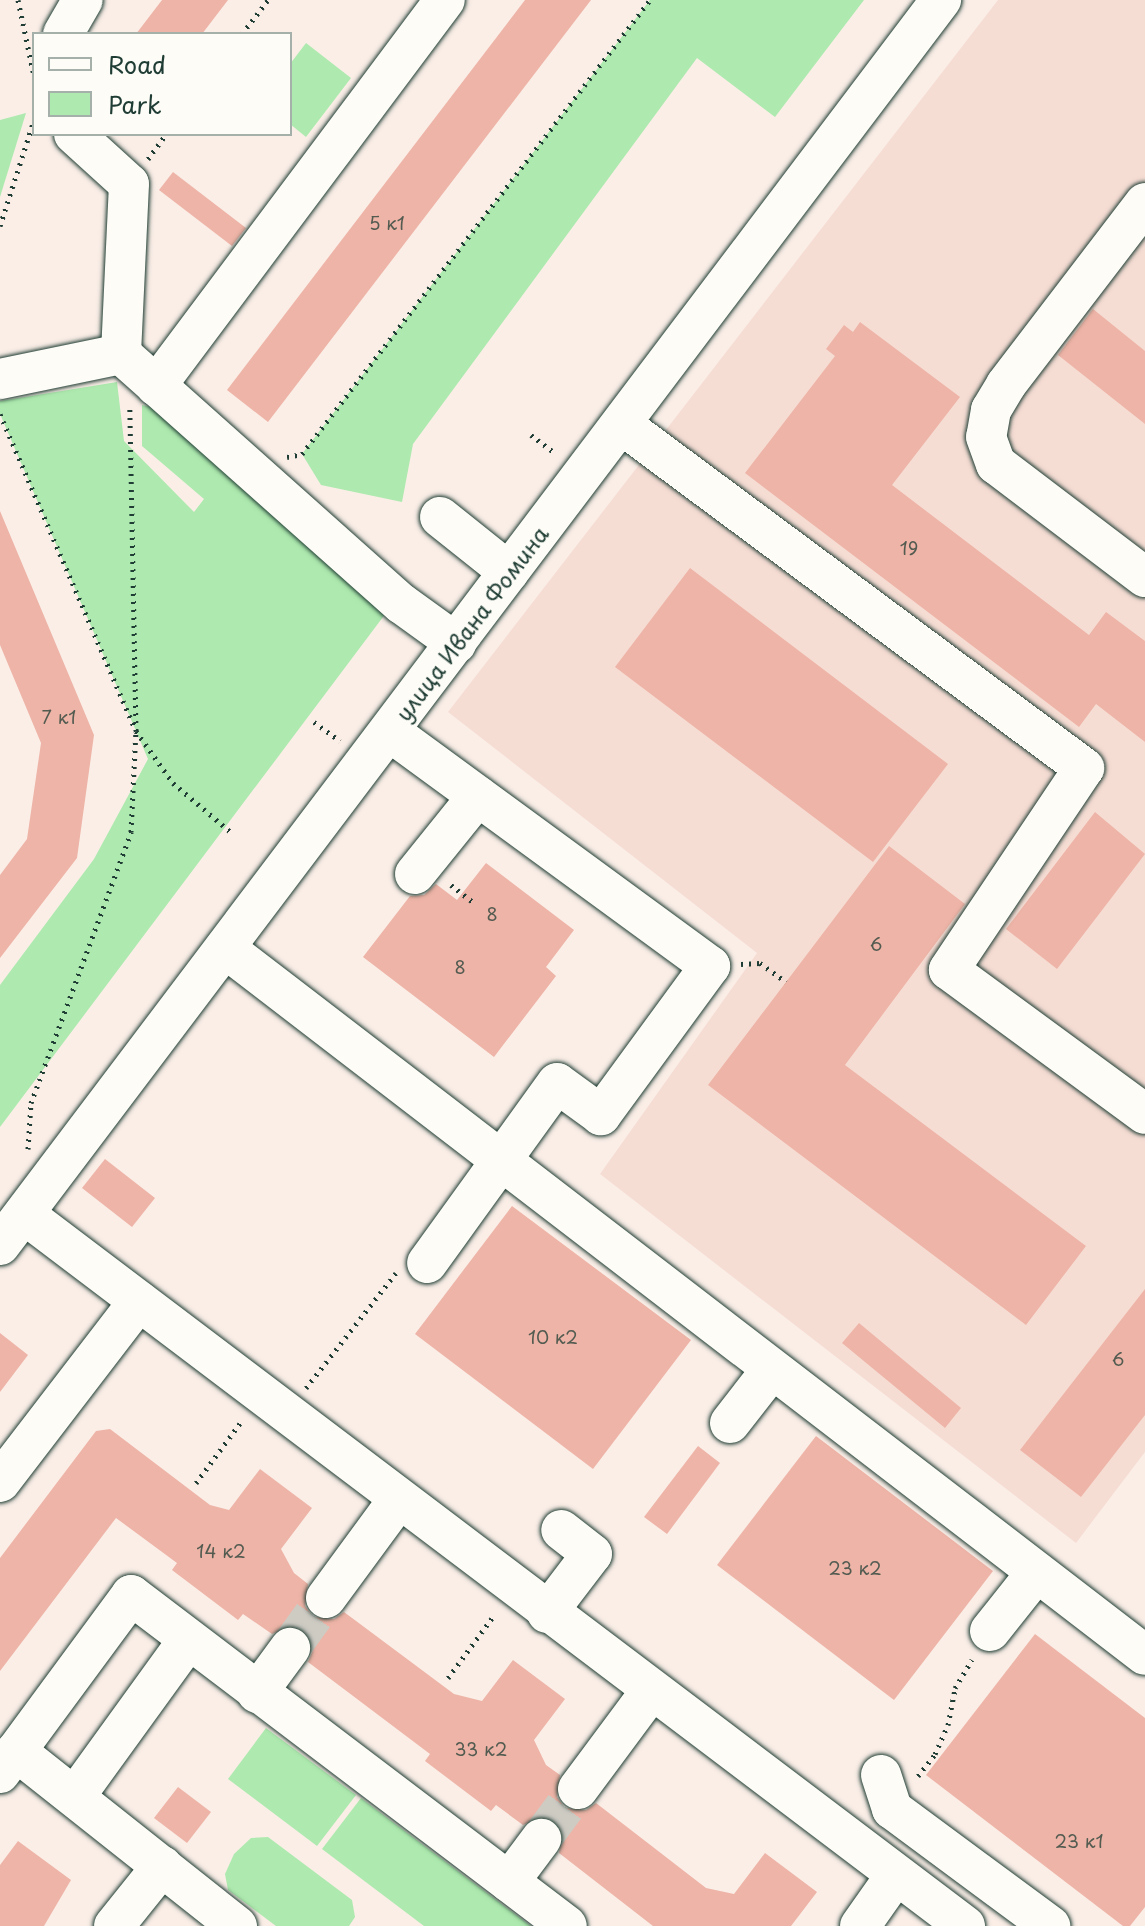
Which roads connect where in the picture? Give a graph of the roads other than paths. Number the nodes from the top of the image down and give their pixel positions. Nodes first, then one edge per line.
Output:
1 (83, 0) edge
2 (445, 0) edge
3 (941, 0) edge
4 (64, 32) edge
5 (76, 136) edge
6 (1145, 203) edge
7 (121, 354) junction
8 (0, 379) edge
9 (156, 386) junction
10 (621, 424) junction
11 (440, 517) dead end
12 (509, 572) junction
13 (1145, 576) edge
14 (456, 643) junction
15 (389, 731) junction
16 (478, 796) junction
17 (415, 874) dead end
18 (225, 948) junction
19 (1145, 1114) edge
20 (501, 1160) junction
21 (24, 1214) junction
22 (0, 1245) edge
23 (427, 1263) road end
24 (139, 1301) junction
25 (772, 1369) junction
26 (730, 1423) dead end
27 (0, 1482) edge
28 (398, 1500) junction
29 (561, 1530) dead end
30 (1037, 1572) junction
31 (326, 1598) tunnel mouth
32 (547, 1613) junction
33 (990, 1631) road end
34 (188, 1640) junction
35 (290, 1648) tunnel mouth
36 (1145, 1655) edge
37 (650, 1692) junction
38 (257, 1693) junction
39 (8, 1762) edge
40 (578, 1789) tunnel mouth
41 (886, 1792) road end
42 (76, 1795) junction
43 (541, 1839) tunnel mouth
44 (162, 1866) junction
45 (896, 1875) junction
46 (509, 1882) junction
47 (114, 1926) edge
48 (237, 1926) edge
49 (567, 1926) edge
50 (860, 1926) edge
51 (965, 1926) edge
52 (1050, 1926) edge

1 - 4 street
2 - 9 street
3 - 10 street, улица Ивана Фомина
5 - 7 street
6 - 13 street
7 - 8 street
7 - 9 street
9 - 14 street
10 - 12 street, улица Ивана Фомина
10 - 19 street
11 - 12 street
12 - 14 street, улица Ивана Фомина
14 - 15 street, улица Ивана Фомина
15 - 16 street
15 - 18 street, улица Ивана Фомина
16 - 17 street
16 - 20 street
18 - 20 street
18 - 21 street, улица Ивана Фомина
20 - 23 street
20 - 25 street
21 - 22 street, улица Ивана Фомина
21 - 24 street
24 - 27 street
24 - 28 street
25 - 26 street
25 - 30 street
28 - 31 street
28 - 32 street
29 - 32 street
30 - 33 street
30 - 36 street
32 - 37 street
34 - 38 street
34 - 39 street
34 - 42 street
35 - 38 street
37 - 40 street
37 - 45 street
38 - 46 street
39 - 42 street
41 - 52 street
42 - 44 street
43 - 46 street
44 - 47 street
44 - 48 street
45 - 50 street
45 - 51 street
46 - 49 street

